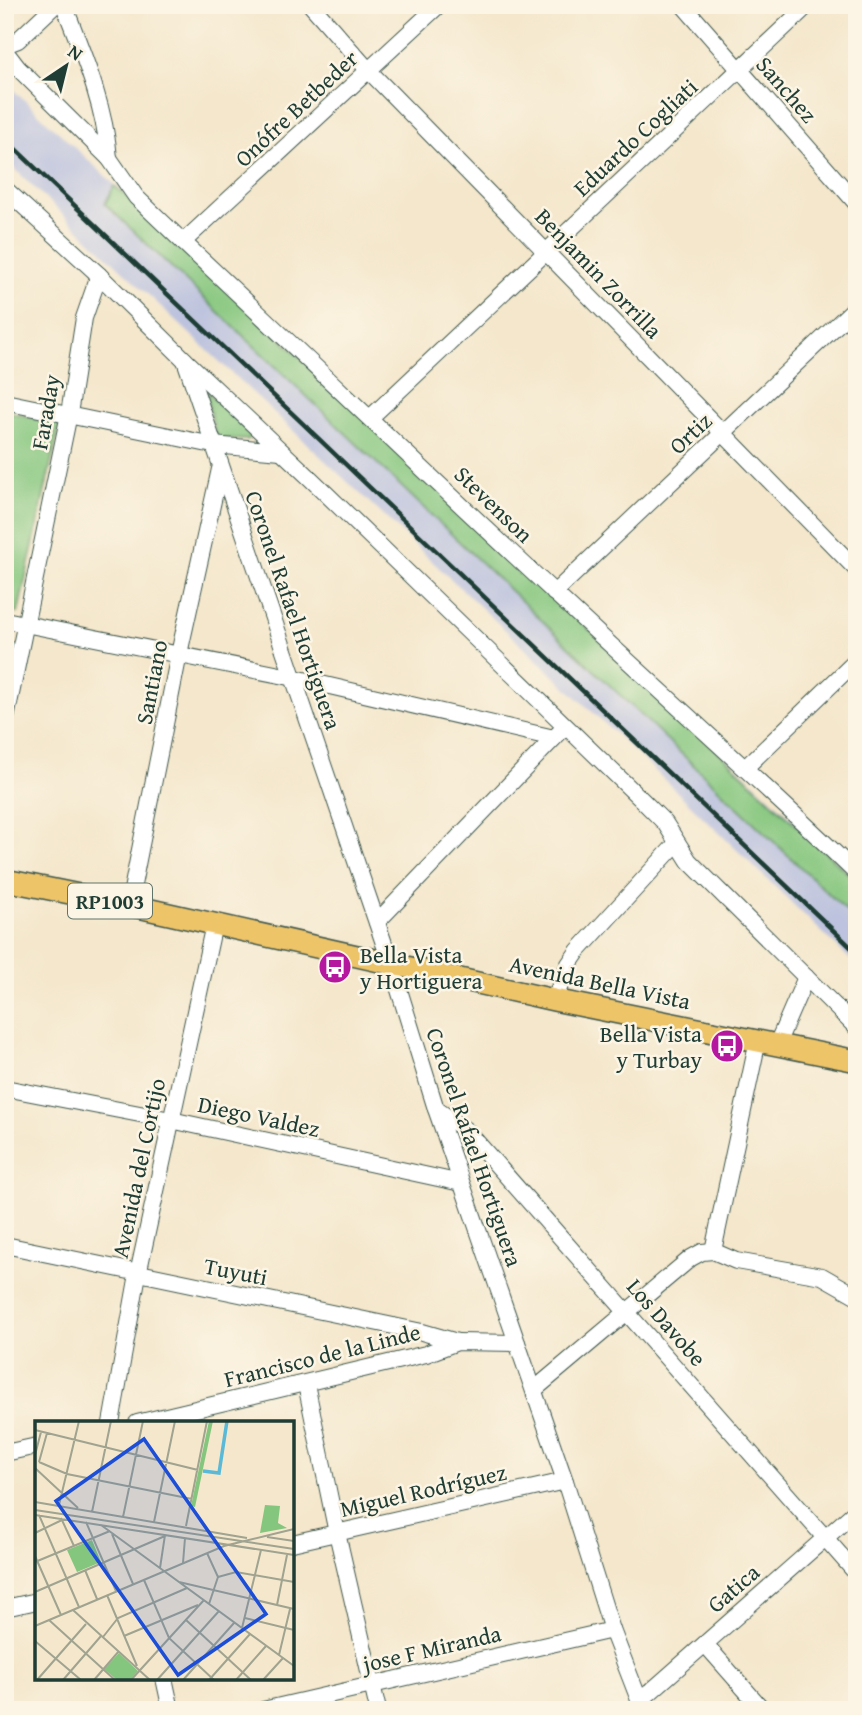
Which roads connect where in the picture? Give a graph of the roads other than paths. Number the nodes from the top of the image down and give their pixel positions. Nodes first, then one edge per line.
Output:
1 (55, 5) edge
2 (64, 5) edge
3 (311, 5) edge
4 (439, 5) edge
5 (683, 5) edge
6 (808, 5) edge
7 (5, 45) edge
8 (5, 51) edge
9 (740, 69) junction
10 (369, 71) junction
11 (108, 158) junction
12 (5, 189) edge
13 (857, 204) edge
14 (183, 243) junction
15 (546, 252) junction
16 (99, 275) junction
17 (857, 306) edge
18 (184, 360) junction
19 (5, 402) edge
20 (69, 414) junction
21 (371, 417) junction
22 (723, 433) junction
23 (212, 445) junction
24 (281, 451) junction
25 (220, 469) junction
26 (857, 570) edge
27 (554, 593) junction
28 (5, 620) edge
29 (25, 624) junction
30 (179, 654) junction
31 (857, 660) edge
32 (295, 678) junction
33 (5, 723) edge
34 (560, 732) junction
35 (745, 768) junction
36 (677, 843) junction
37 (857, 874) edge
38 (5, 880) edge
39 (129, 905) junction
40 (377, 922) junction
41 (214, 924) junction
42 (391, 964) junction
43 (806, 977) junction
44 (554, 1000) junction
45 (857, 1028) edge
46 (768, 1042) junction
47 (857, 1061) edge
48 (5, 1088) edge
49 (436, 1109) junction
50 (171, 1120) junction
51 (461, 1183) junction
52 (5, 1245) edge
53 (713, 1251) junction
54 (138, 1274) junction
55 (857, 1296) edge
56 (627, 1311) junction
57 (457, 1342) junction
58 (517, 1343) junction
59 (306, 1384) junction
60 (534, 1390) junction
61 (111, 1421) edge
62 (146, 1421) edge
63 (35, 1446) edge
64 (5, 1453) edge
65 (565, 1481) junction
66 (857, 1510) edge
67 (337, 1533) junction
68 (825, 1537) junction
69 (294, 1543) edge
70 (857, 1574) edge
71 (35, 1601) edge
72 (5, 1608) edge
73 (612, 1630) junction
74 (705, 1644) junction
75 (164, 1680) edge
76 (372, 1685) junction
77 (641, 1705) edge
78 (171, 1710) edge
79 (263, 1710) edge
80 (378, 1710) edge
81 (763, 1710) edge

1 - 7 street
2 - 11 street
3 - 10 street, Benjamin Zorrilla
4 - 10 street, Onófre Betbeder
5 - 9 street, Sanchez
6 - 9 street, Eduardo Cogliati
8 - 11 street, Stevenson
9 - 13 street, Sanchez
9 - 15 street, Eduardo Cogliati
10 - 14 street, Onófre Betbeder
10 - 15 street, Benjamin Zorrilla
11 - 14 street, Stevenson
12 - 16 street
14 - 21 street, Stevenson
15 - 21 street, Eduardo Cogliati
15 - 22 street, Benjamin Zorrilla
16 - 18 street
16 - 20 street, Faraday
17 - 22 street, Ortiz
18 - 23 street, Coronel Rafael Hortiguera
18 - 24 street
19 - 20 street
20 - 23 street
20 - 29 street, Faraday
21 - 27 street, Stevenson
22 - 26 street, Benjamin Zorrilla
22 - 27 street, Ortiz
23 - 24 street
23 - 25 street, Coronel Rafael Hortiguera
24 - 34 street
25 - 30 street, Santiano
25 - 32 street, Coronel Rafael Hortiguera
27 - 35 street, Stevenson
28 - 29 street
29 - 30 street
29 - 33 street, Faraday
30 - 32 street
30 - 39 street, Santiano
31 - 35 street
32 - 34 street
32 - 40 street, Coronel Rafael Hortiguera
34 - 36 street
34 - 40 street
35 - 37 street, Stevenson
36 - 43 street
36 - 44 street
38 - 39 main road, Avenida Bella Vista / RP1003
39 - 41 main road, Avenida Bella Vista / RP1003
40 - 42 street, Coronel Rafael Hortiguera
41 - 42 main road, Avenida Bella Vista / RP1003
41 - 50 street, Avenida del Cortijo
42 - 44 main road, Avenida Bella Vista / RP1003
42 - 49 street, Coronel Rafael Hortiguera
43 - 45 street
43 - 46 street
44 - 46 main road, Avenida Bella Vista / RP1003
46 - 47 main road, Avenida Bella Vista / RP1003
46 - 53 street
48 - 50 street, Diego Valdez
49 - 51 street, Coronel Rafael Hortiguera
49 - 56 street, Los Davobe
50 - 51 street, Diego Valdez
50 - 54 street, Avenida del Cortijo
51 - 58 street, Coronel Rafael Hortiguera
52 - 54 street, Tuyuti
53 - 55 street
53 - 56 street
54 - 57 street, Tuyuti
54 - 61 street, Avenida del Cortijo
56 - 60 street
56 - 68 street, Los Davobe
57 - 58 street, Francisco de la Linde
57 - 59 street, Francisco de la Linde
58 - 60 street, Coronel Rafael Hortiguera
59 - 62 street, Francisco de la Linde
59 - 67 street
60 - 65 street, Coronel Rafael Hortiguera
63 - 64 street
65 - 67 street, Miguel Rodríguez
65 - 73 street, Coronel Rafael Hortiguera
66 - 68 street, Gatica
67 - 69 street, Miguel Rodríguez
67 - 76 street
68 - 70 street, Los Davobe
68 - 74 street, Gatica
71 - 72 street
73 - 76 street, jose F Miranda
73 - 77 street, Coronel Rafael Hortiguera
74 - 77 street, Gatica
74 - 81 street
75 - 78 street
76 - 79 street, jose F Miranda
76 - 80 street

